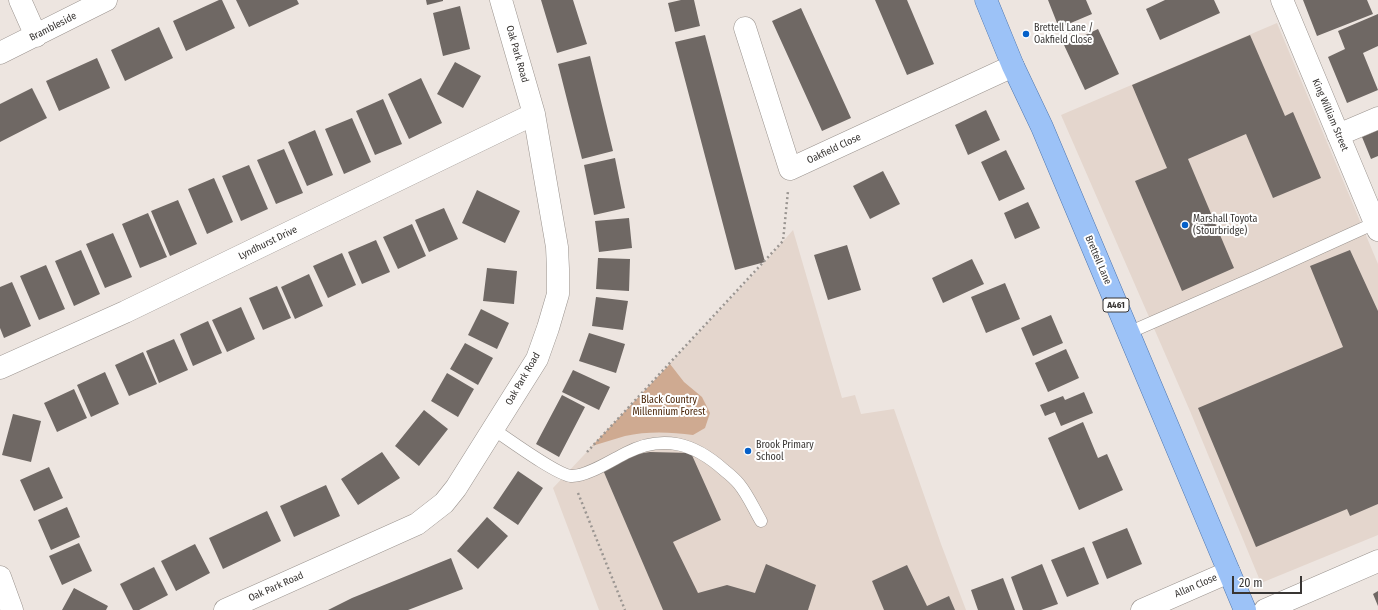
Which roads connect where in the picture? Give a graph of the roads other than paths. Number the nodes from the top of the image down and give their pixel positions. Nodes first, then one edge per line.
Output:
1 (20, 0) edge
2 (106, 0) edge
3 (501, 0) edge
4 (986, 0) edge
5 (1282, 0) edge
6 (745, 28) dead end
7 (36, 36) junction
8 (0, 54) edge
9 (1013, 66) junction
10 (534, 114) junction
11 (1378, 118) edge
12 (1338, 135) junction
13 (1376, 226) edge
14 (1128, 333) junction
15 (0, 368) edge
16 (493, 429) junction
17 (761, 521) dead end
18 (1378, 561) edge
19 (1229, 572) junction
20 (0, 577) edge
21 (12, 610) edge
22 (225, 610) edge
23 (1142, 610) edge
24 (1245, 610) edge
25 (1265, 610) edge

1 - 7 street
2 - 7 street, Brambleside
3 - 10 street, Oak Park Road
4 - 9 main road, Brettell Lane / A461
5 - 12 street, King William Street
6 - 9 street, Oakfield Close
7 - 8 street, Brambleside
9 - 14 main road, Brettell Lane / A461
10 - 15 street, Lyndhurst Drive
10 - 16 street, Oak Park Road
11 - 12 street
12 - 13 street, King William Street
13 - 14 lane
14 - 19 main road, Brettell Lane / A461
16 - 17 lane
16 - 22 street, Oak Park Road
18 - 25 street
19 - 23 street, Allan Close
19 - 24 main road, Brettell Lane / A461
20 - 21 street

